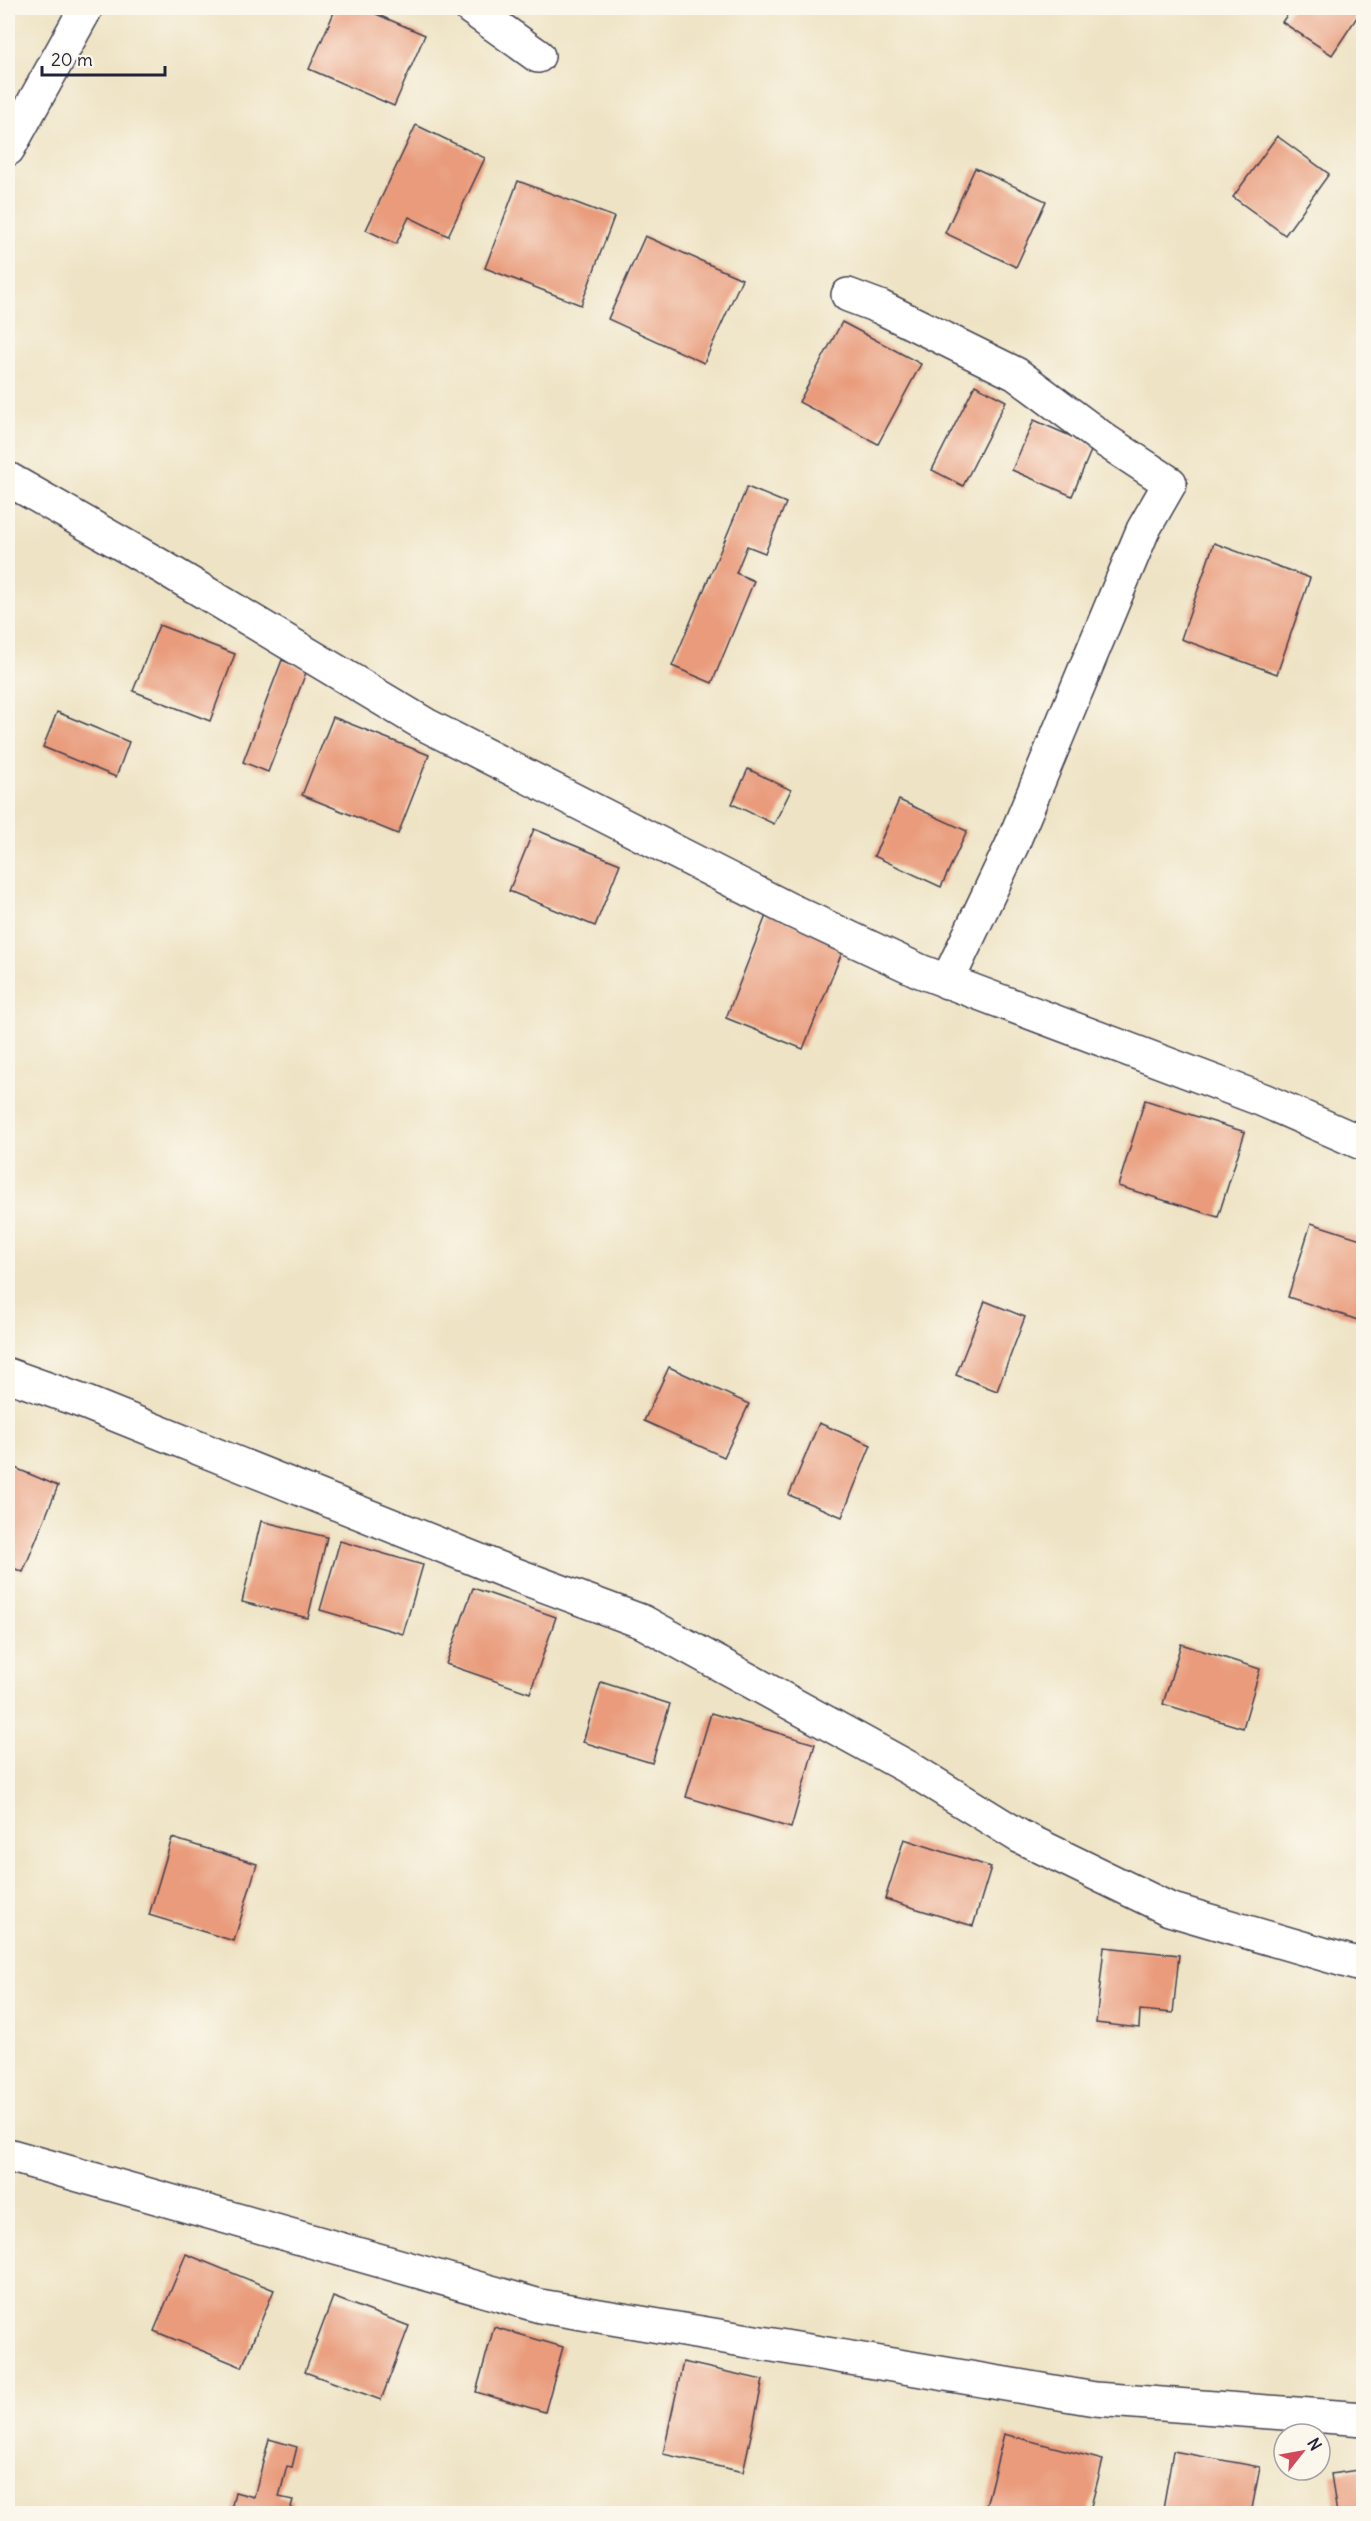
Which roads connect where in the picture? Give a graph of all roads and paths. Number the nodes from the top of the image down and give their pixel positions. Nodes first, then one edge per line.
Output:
1 (86, 8) edge
2 (471, 8) edge
3 (538, 56) dead end
4 (8, 149) edge
5 (848, 295) dead end
6 (8, 479) edge
7 (947, 982) junction
8 (1364, 1144) edge
9 (8, 1375) edge
10 (1364, 1966) edge
11 (8, 2155) edge
12 (1364, 2419) edge

1 - 4 street
2 - 3 street
5 - 7 street
6 - 7 street
7 - 8 street
9 - 10 street
11 - 12 street

